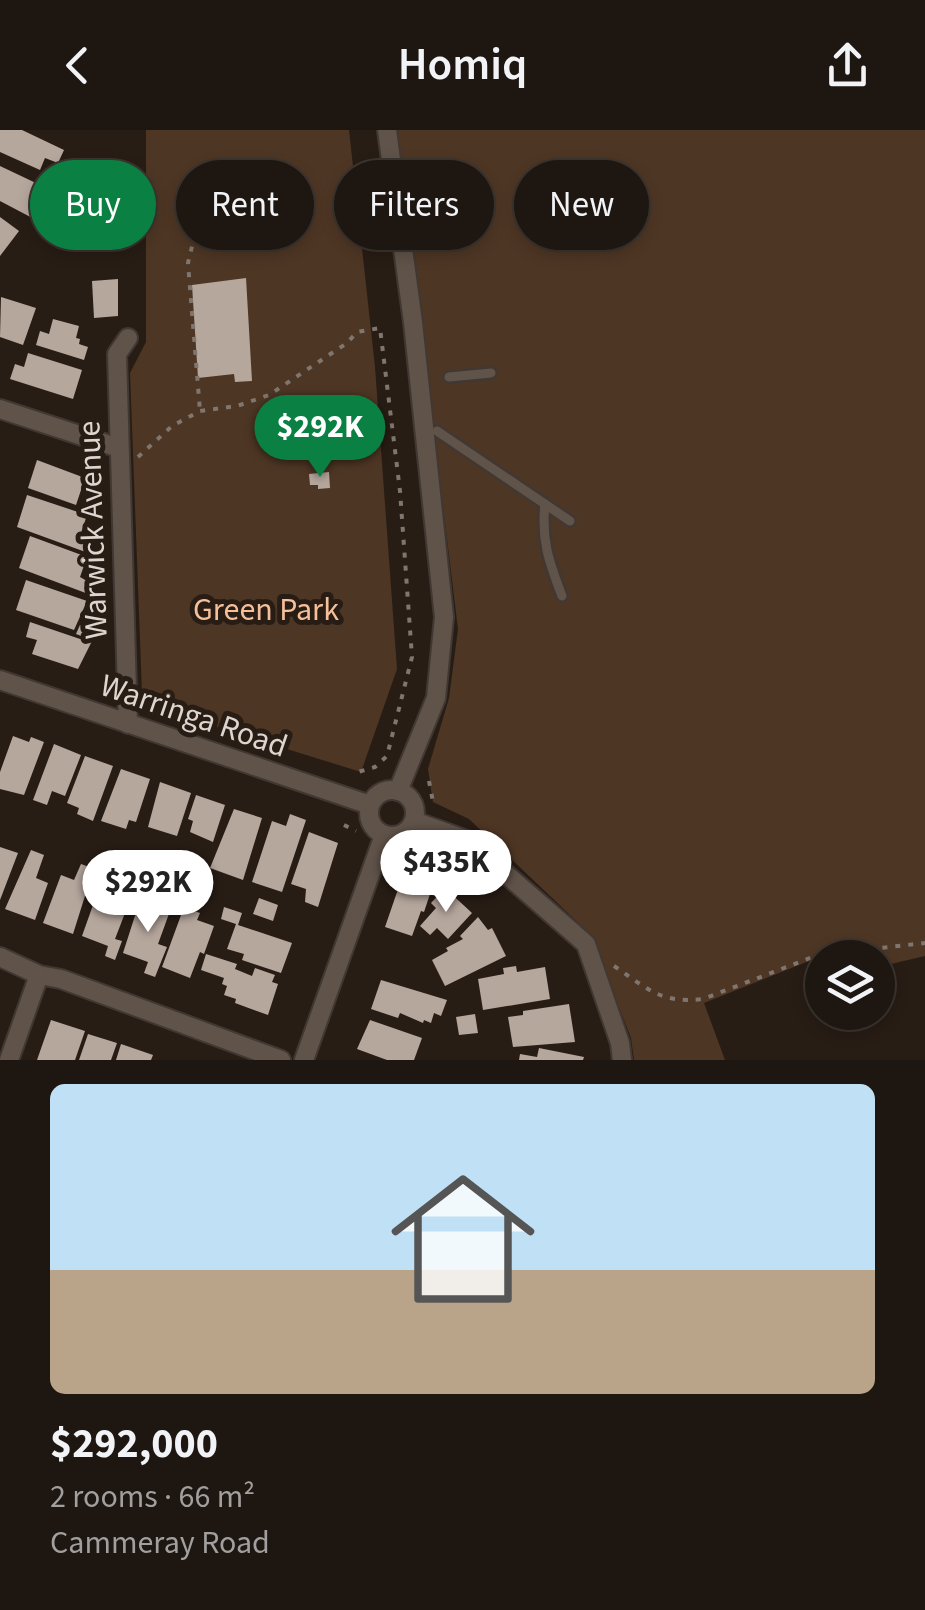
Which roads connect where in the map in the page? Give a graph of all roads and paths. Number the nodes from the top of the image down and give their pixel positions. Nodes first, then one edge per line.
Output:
1 (386, 130) edge
2 (192, 250) edge
3 (128, 338) dead end
4 (490, 373) dead end
5 (449, 377) dead end
6 (0, 409) edge
7 (200, 411) junction
8 (438, 431) dead end
9 (120, 457) junction
10 (546, 504) junction
11 (570, 520) dead end
12 (562, 596) dead end
13 (0, 680) edge
14 (128, 724) junction
15 (358, 772) dead end
16 (429, 780) dead end
17 (398, 791) junction
18 (433, 802) dead end
19 (370, 805) junction
20 (414, 820) junction
21 (344, 825) dead end
22 (356, 831) dead end
23 (384, 835) junction
24 (925, 943) edge
25 (590, 956) junction
26 (0, 957) edge
27 (39, 975) junction
28 (9, 1060) edge
29 (280, 1060) edge
30 (304, 1060) edge
31 (622, 1060) edge

1 - 17 street
2 - 7 path
3 - 9 street, Warwick Avenue
4 - 5 lane
6 - 9 street
7 - 9 path
7 - 15 path
8 - 10 lane
9 - 14 street, Warwick Avenue
10 - 11 lane
10 - 12 lane
13 - 14 street, Warringa Road
14 - 19 street, Warringa Road
16 - 18 path
17 - 19 street
17 - 20 street
19 - 23 street
20 - 23 street
20 - 25 street
21 - 22 path
23 - 30 street
24 - 25 path
25 - 31 street
26 - 27 street
27 - 28 street
27 - 29 street

